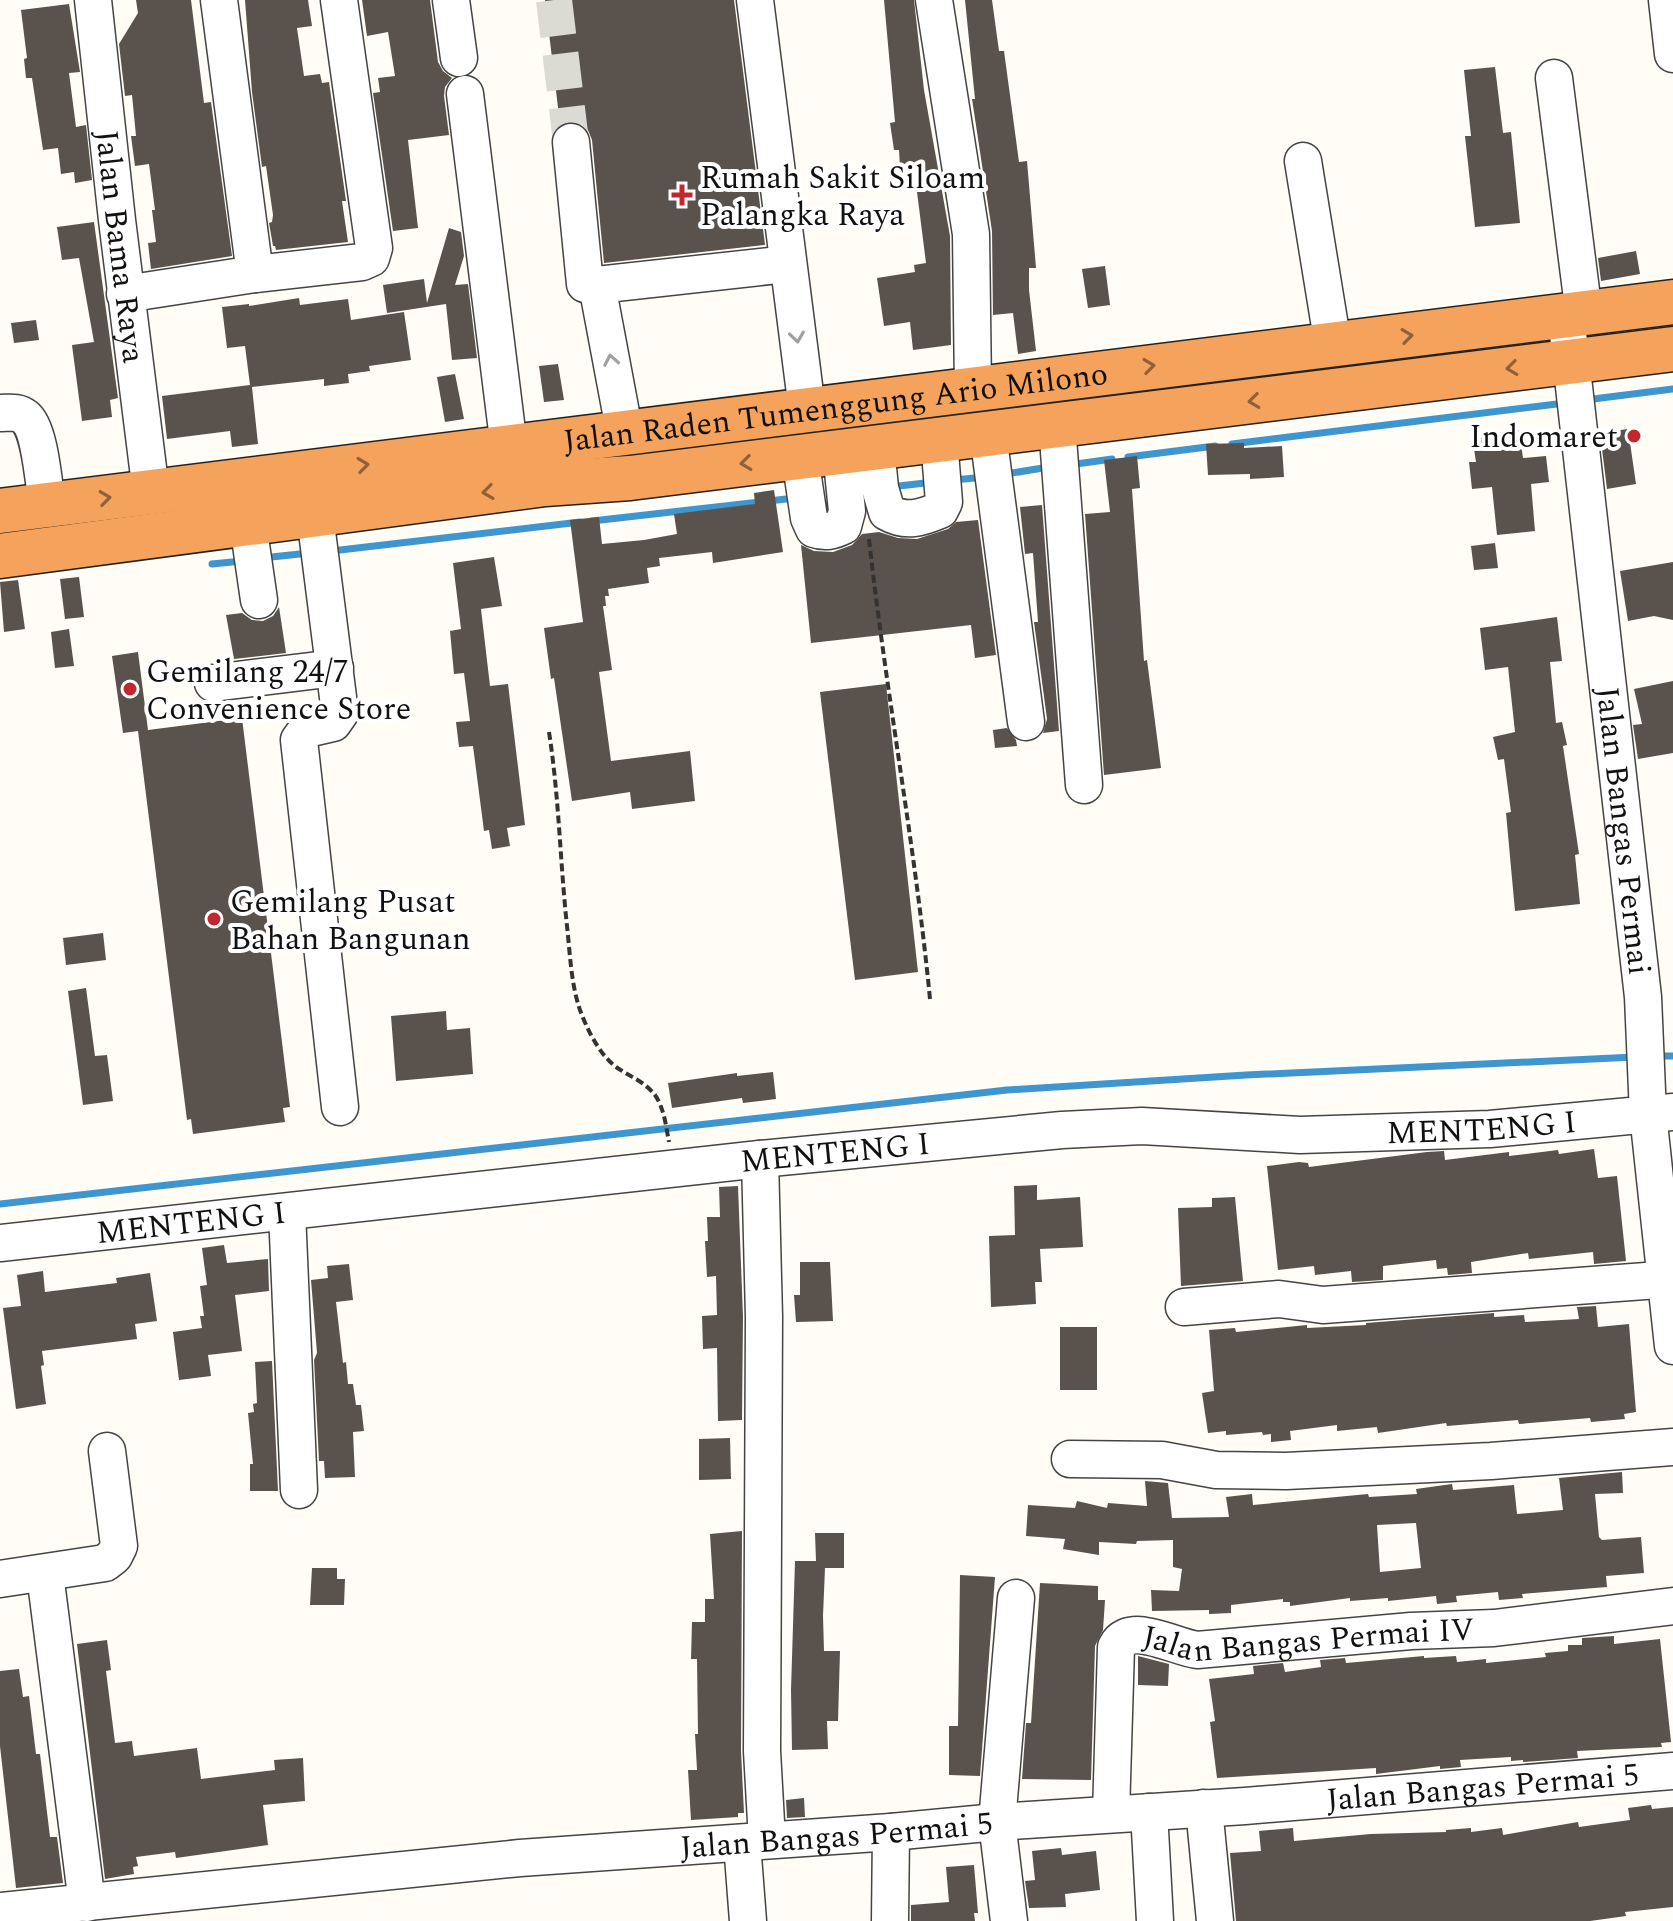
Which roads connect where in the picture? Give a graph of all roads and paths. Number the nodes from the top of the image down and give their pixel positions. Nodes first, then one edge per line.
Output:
1 (93, 0) edge
2 (219, 0) edge
3 (339, 0) edge
4 (451, 0) edge
5 (755, 0) edge
6 (934, 0) edge
7 (1667, 0) edge
8 (1673, 54) edge
9 (459, 58) dead end
10 (1554, 78) dead end
11 (465, 94) dead end
12 (571, 142) tunnel mouth
13 (1303, 161) dead end
14 (787, 264) junction
15 (255, 274) junction
16 (597, 285) junction
17 (125, 294) junction
18 (1673, 302) edge
19 (1575, 315) junction
20 (1333, 345) junction
21 (1673, 349) edge
22 (1576, 388) junction
23 (973, 389) junction
24 (807, 409) junction
25 (0, 413) edge
26 (1057, 425) junction
27 (625, 434) junction
28 (988, 434) junction
29 (939, 440) junction
30 (509, 447) junction
31 (839, 452) junction
32 (630, 478) junction
33 (151, 492) junction
34 (47, 505) junction
35 (0, 511) edge
36 (315, 516) junction
37 (248, 524) junction
38 (868, 529) dead end
39 (0, 556) edge
40 (259, 600) dead end
41 (335, 668) junction
42 (213, 683) dead end
43 (1026, 722) dead end
44 (549, 732) dead end
45 (1084, 785) dead end
46 (930, 999) dead end
47 (340, 1107) dead end
48 (1661, 1113) edge
49 (670, 1143) dead end
50 (760, 1159) junction
51 (287, 1212) junction
52 (0, 1243) edge
53 (1669, 1279) edge
54 (1184, 1307) dead end
55 (1673, 1346) edge
56 (1673, 1447) edge
57 (107, 1451) dead end
58 (1070, 1459) dead end
59 (299, 1490) dead end
60 (45, 1574) junction
61 (0, 1579) edge
62 (1016, 1598) dead end
63 (1673, 1606) edge
64 (1673, 1771) edge
65 (1204, 1808) junction
66 (1149, 1812) junction
67 (1111, 1814) junction
68 (997, 1822) junction
69 (891, 1832) junction
70 (754, 1842) junction
71 (87, 1903) junction
72 (5, 1914) edge
73 (748, 1921) edge
74 (890, 1921) edge
75 (1009, 1921) edge
76 (1155, 1921) edge
77 (1215, 1921) edge

1 - 17 street, Jalan Bama Raya
2 - 15 street
3 - 15 street
4 - 9 street
5 - 14 street
6 - 23 street
7 - 8 street
10 - 19 street, Jalan Bangas Permai
11 - 30 street
12 - 16 street
13 - 20 street
14 - 16 street
14 -> 24 street
15 - 17 street
27 -> 16 street
17 - 33 street, Jalan Bama Raya
18 - 19 highway, Jalan Raden Tumenggung Ario Milono
20 -> 19 highway, Jalan Raden Tumenggung Ario Milono
19 - 22 street, Jalan Bangas Permai
23 -> 20 highway, Jalan Raden Tumenggung Ario Milono
21 - 22 highway, Jalan Raden Tumenggung Ario Milono
22 -> 26 highway, Jalan Raden Tumenggung Ario Milono
22 - 48 street, Jalan Bangas Permai
23 - 24 highway, Jalan Raden Tumenggung Ario Milono
24 - 27 highway, Jalan Raden Tumenggung Ario Milono
25 - 34 street
26 - 28 highway, Jalan Raden Tumenggung Ario Milono
26 - 45 street
27 - 30 highway, Jalan Raden Tumenggung Ario Milono
27 - 32 highway
28 - 29 highway, Jalan Raden Tumenggung Ario Milono
28 - 43 street
29 - 31 highway, Jalan Raden Tumenggung Ario Milono
29 - 31 street
33 -> 30 highway, Jalan Raden Tumenggung Ario Milono
31 -> 32 highway, Jalan Raden Tumenggung Ario Milono
32 -> 36 highway, Jalan Raden Tumenggung Ario Milono
34 -> 33 highway, Jalan Raden Tumenggung Ario Milono
34 - 35 highway, Jalan Raden Tumenggung Ario Milono
36 - 37 highway, Jalan Raden Tumenggung Ario Milono
36 - 41 street
37 - 39 highway, Jalan Raden Tumenggung Ario Milono
37 - 40 street
38 - 46 path
41 - 42 street
41 - 47 street
44 - 49 path
48 - 50 street, MENTENG I
48 - 53 street, Jalan Bangas Permai
50 - 51 street, MENTENG I
50 - 70 street
51 - 52 street, MENTENG I
51 - 59 street
53 - 54 street
53 - 55 street, Jalan Bangas Permai
56 - 58 street
57 - 60 street
60 - 61 street
60 - 71 street
62 - 68 street
63 - 67 street, Jalan Bangas Permai IV
64 - 65 street, Jalan Bangas Permai 5
65 - 66 street, Jalan Bangas Permai 5
65 - 77 street
66 - 67 street, Jalan Bangas Permai 5
66 - 76 street
67 - 68 street, Jalan Bangas Permai 5
68 - 69 street, Jalan Bangas Permai 5
68 - 75 street
69 - 70 street, Jalan Bangas Permai 5
69 - 74 street
70 - 71 street, Jalan Bangas Permai 5
70 - 73 street
71 - 72 street, Jalan Bangas Permai 5

